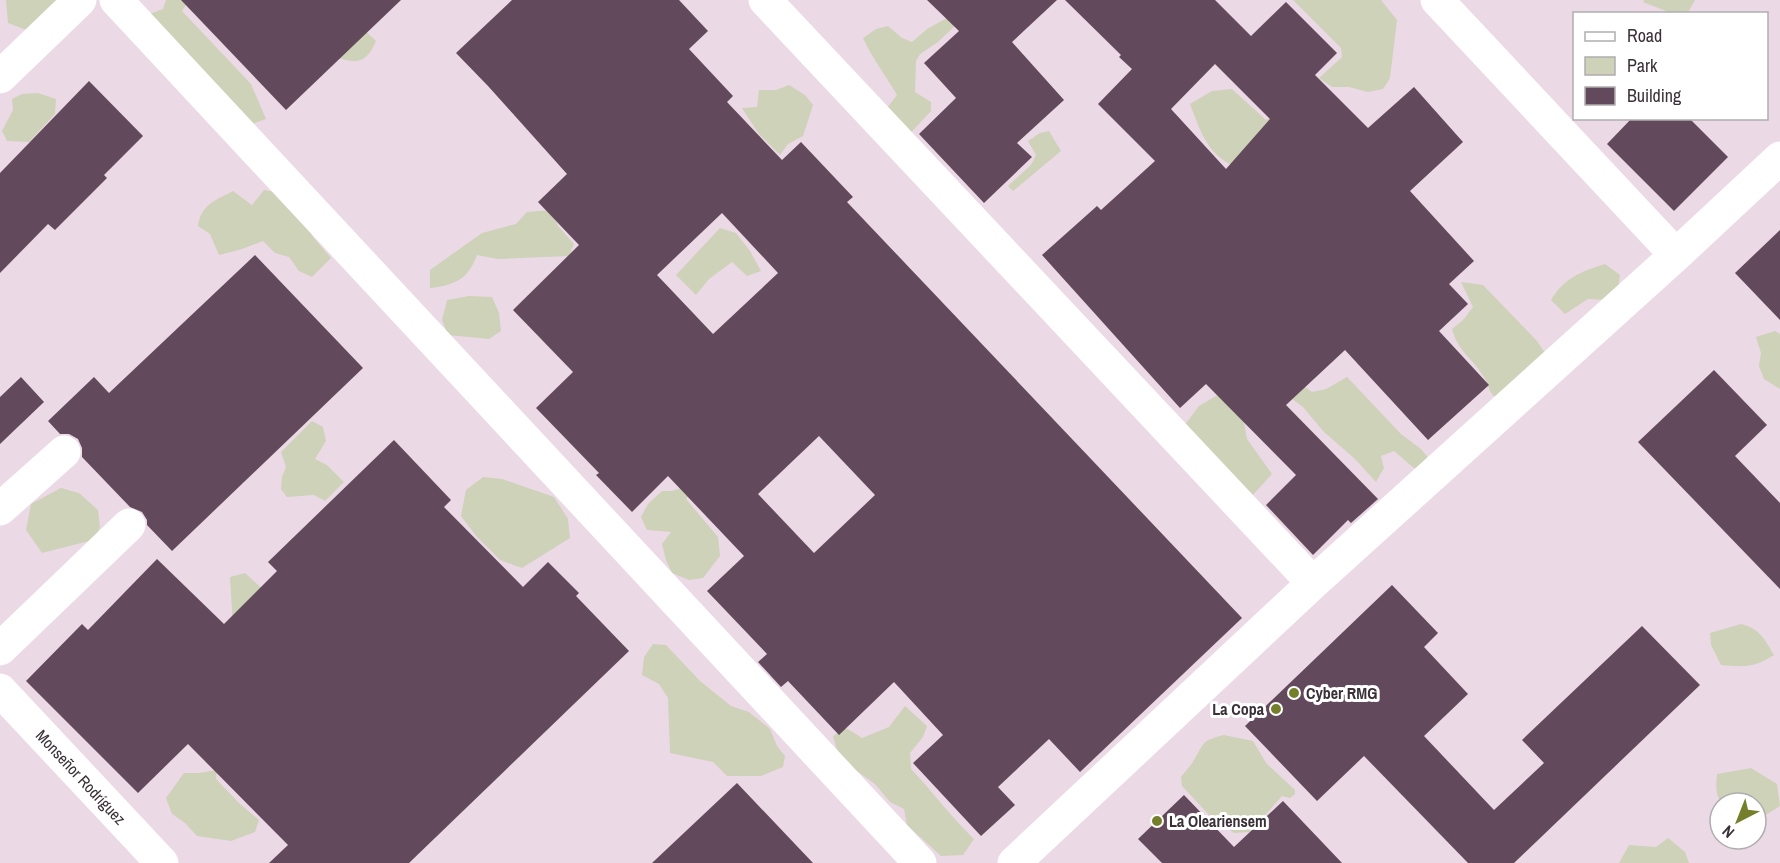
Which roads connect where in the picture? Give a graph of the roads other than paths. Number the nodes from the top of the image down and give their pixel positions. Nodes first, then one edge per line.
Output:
1 (80, 0) edge
2 (116, 0) edge
3 (765, 0) edge
4 (1437, 0) edge
5 (0, 77) edge
6 (1780, 158) edge
7 (1676, 255) junction
8 (64, 452) dead end
9 (0, 509) edge
10 (129, 525) dead end
11 (1313, 583) junction
12 (0, 649) edge
13 (0, 690) edge
14 (162, 863) edge
15 (920, 863) edge
16 (1014, 863) edge

1 - 5 street
2 - 15 street
3 - 11 street
4 - 7 street
6 - 7 street
7 - 11 street
8 - 9 street
10 - 12 street
11 - 16 street
13 - 14 street, Monseñor Rodríguez

